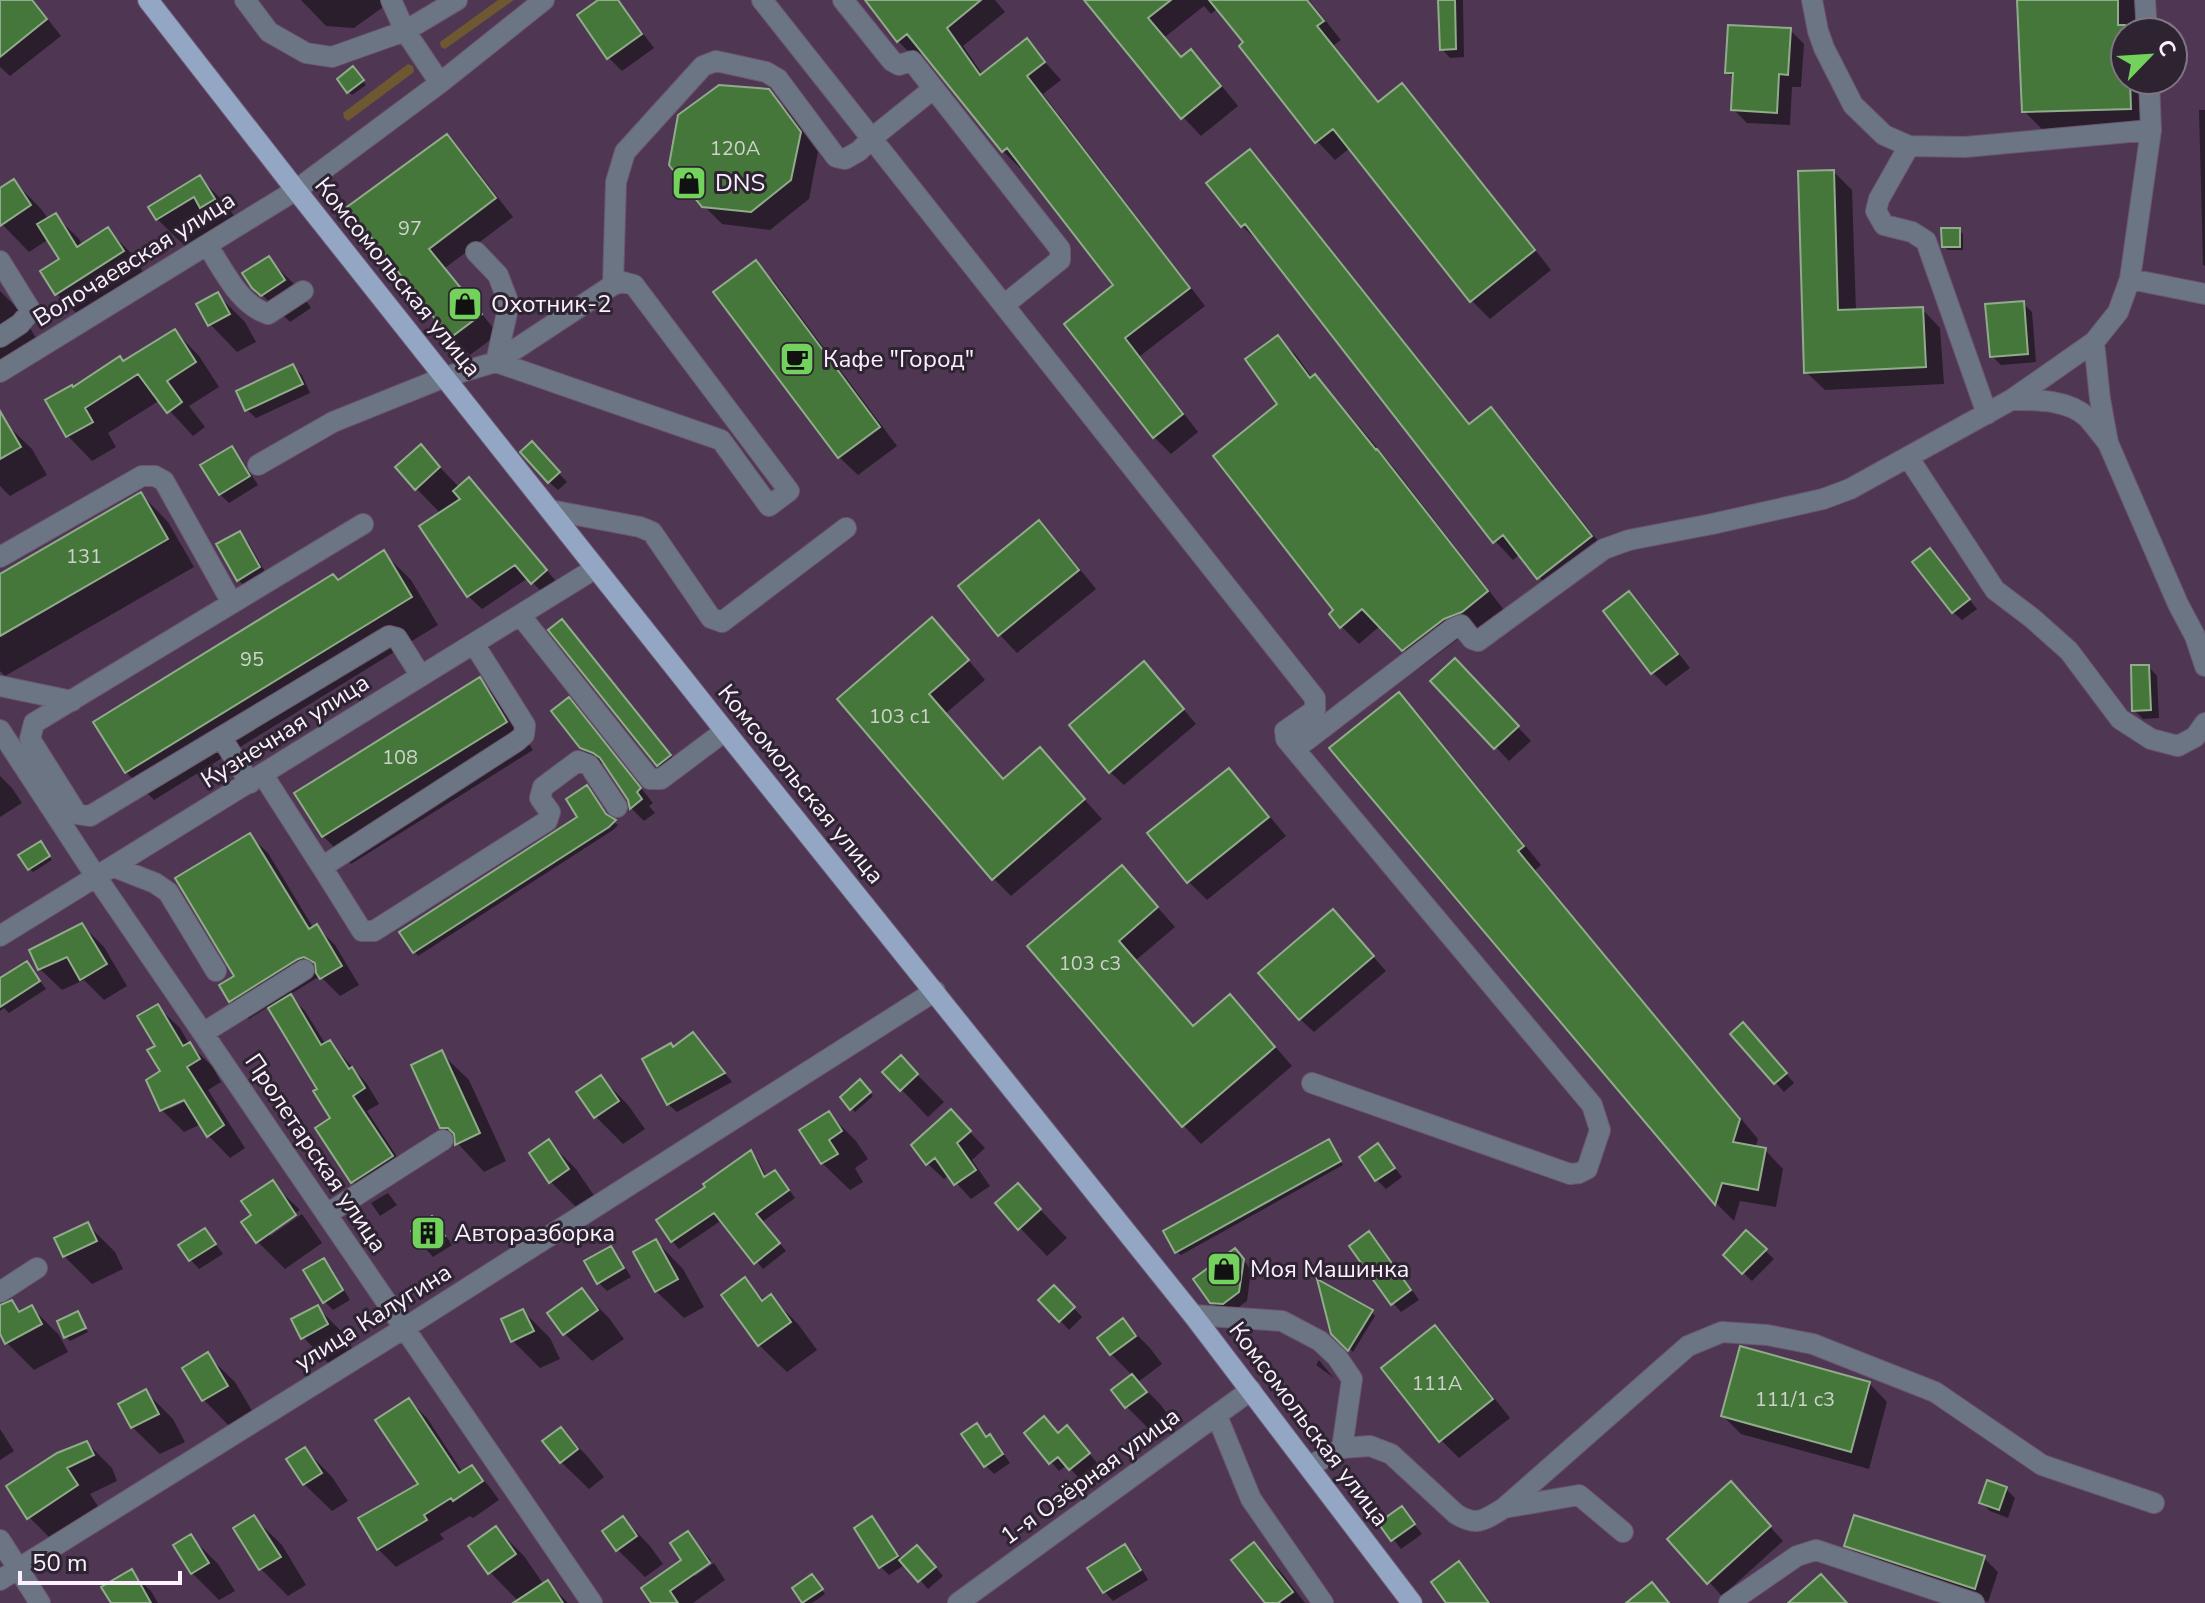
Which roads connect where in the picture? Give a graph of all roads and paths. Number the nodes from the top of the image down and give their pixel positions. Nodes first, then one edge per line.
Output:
1 (148, 0) edge
2 (245, 0) edge
3 (391, 0) edge
4 (457, 0) edge
5 (544, 0) edge
6 (762, 0) edge
7 (843, 0) edge
8 (1812, 0) edge
9 (405, 31) junction
10 (440, 83) junction
11 (933, 89) junction
12 (2150, 96) edge
13 (2151, 130) junction
14 (872, 138) junction
15 (1909, 146) junction
16 (296, 190) junction
17 (207, 245) junction
18 (476, 252) dead end
19 (0, 261) edge
20 (2130, 279) junction
21 (613, 285) junction
22 (303, 291) dead end
23 (2205, 294) edge
24 (1004, 305) junction
25 (0, 337) edge
26 (2094, 342) junction
27 (496, 362) junction
28 (0, 372) edge
29 (445, 377) junction
30 (2011, 400) junction
31 (1987, 414) junction
32 (2108, 443) junction
33 (1908, 457) junction
34 (258, 465) dead end
35 (550, 510) junction
36 (363, 524) dead end
37 (846, 528) dead end
38 (0, 557) edge
39 (596, 568) junction
40 (232, 603) junction
41 (520, 615) junction
42 (474, 644) junction
43 (2205, 666) edge
44 (421, 676) junction
45 (0, 686) edge
46 (72, 701) junction
47 (2205, 723) edge
48 (0, 730) edge
49 (725, 731) junction
50 (221, 737) junction
51 (1295, 749) junction
52 (256, 779) junction
53 (617, 807) dead end
54 (322, 867) junction
55 (105, 872) junction
56 (0, 936) edge
57 (304, 970) dead end
58 (216, 971) dead end
59 (935, 991) junction
60 (203, 1033) junction
61 (1312, 1083) dead end
62 (443, 1140) dead end
63 (327, 1214) junction
64 (37, 1268) dead end
65 (0, 1292) edge
66 (1193, 1315) junction
67 (403, 1329) junction
68 (1251, 1390) junction
69 (1217, 1416) junction
70 (1342, 1448) junction
71 (1310, 1466) junction
72 (2154, 1503) dead end
73 (1504, 1508) junction
74 (1623, 1532) dead end
75 (0, 1540) edge
76 (19, 1568) junction
77 (0, 1580) edge
78 (1307, 1583) junction
79 (40, 1603) edge
80 (592, 1603) edge
81 (958, 1603) edge
82 (1297, 1603) edge
83 (1323, 1603) edge
84 (1412, 1603) edge
85 (1729, 1603) edge
86 (1974, 1603) edge

1 - 16 main road, Комсомольская улица
2 - 9 street
3 - 9 street
4 - 9 street
5 - 10 street, Волочаевская улица
6 - 14 street
7 - 11 street
8 - 15 street
9 - 10 street
10 - 16 street, Волочаевская улица
11 - 14 street
11 - 24 street
12 - 13 street
13 - 15 street
13 - 20 street
14 - 21 street
14 - 24 street
15 - 31 street
16 - 17 street, Волочаевская улица
16 - 29 main road, Комсомольская улица
17 - 22 street
17 - 28 street, Волочаевская улица
18 - 27 street
19 - 25 street
20 - 23 street
20 - 26 street
21 - 27 street
21 - 27 street
24 - 51 street
26 - 30 street
26 - 32 street
27 - 29 street
29 - 34 street
29 - 35 main road, Комсомольская улица
30 - 31 street
30 - 32 street
31 - 33 street
32 - 43 street
33 - 47 street
33 - 51 street
35 - 37 street
35 - 39 main road, Комсомольская улица
36 - 40 street
38 - 40 street
39 - 41 street, Кузнечная улица
39 - 49 main road, Комсомольская улица
40 - 46 street
41 - 42 street, Кузнечная улица
41 - 49 street
42 - 44 street, Кузнечная улица
42 - 54 street
44 - 50 street
44 - 52 street, Кузнечная улица
45 - 46 street
46 - 50 street
48 - 55 street, Пролетарская улица
49 - 59 main road, Комсомольская улица
50 - 52 street
51 - 61 street
52 - 54 street
52 - 55 street, Кузнечная улица
53 - 54 street
55 - 56 street, Кузнечная улица
55 - 58 street
55 - 60 street, Пролетарская улица
57 - 60 street
59 - 66 main road, Комсомольская улица
59 - 67 street, улица Калугина
60 - 63 street, Пролетарская улица
62 - 63 street
63 - 67 street, Пролетарская улица
64 - 65 street
66 - 68 main road, Комсомольская улица
66 - 70 street
67 - 76 street, улица Калугина
67 - 80 street, Пролетарская улица
68 - 69 street, 1-я Озёрная улица
68 - 71 main road, Комсомольская улица
69 - 78 street
69 - 81 street, 1-я Озёрная улица
70 - 71 street
70 - 73 street
71 - 84 main road, Комсомольская улица
72 - 73 street
73 - 74 street
75 - 76 street
76 - 77 street, улица Калугина
76 - 79 street
78 - 82 street
78 - 83 street
85 - 86 street

